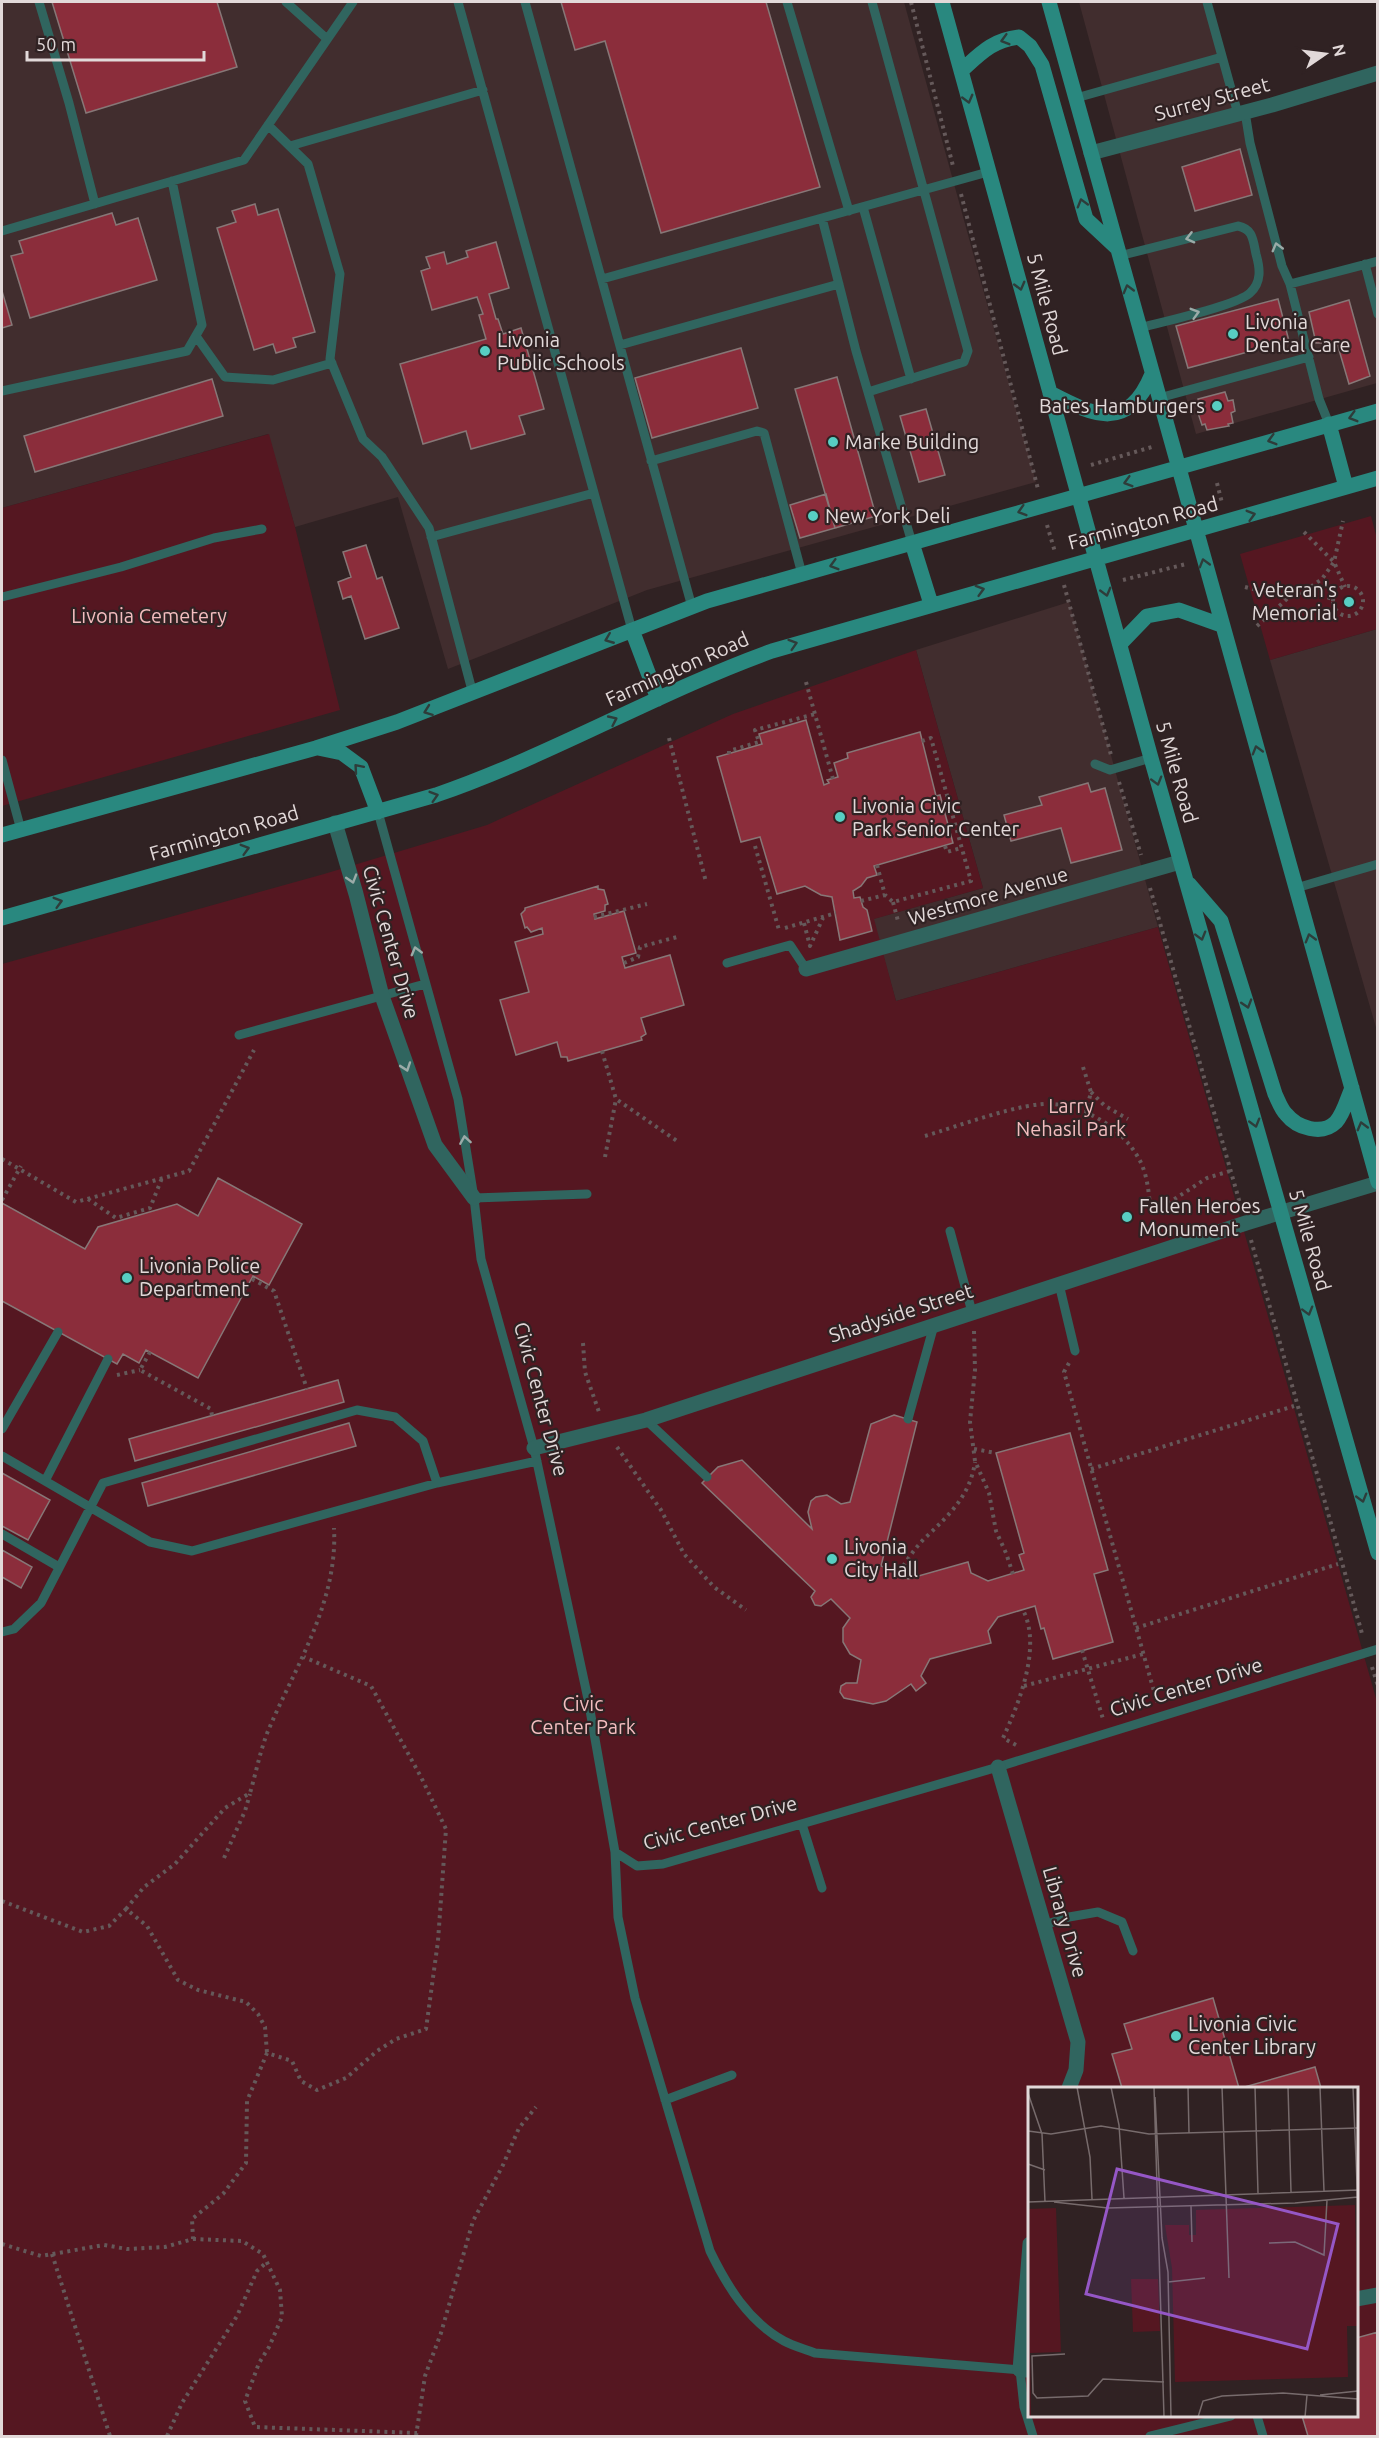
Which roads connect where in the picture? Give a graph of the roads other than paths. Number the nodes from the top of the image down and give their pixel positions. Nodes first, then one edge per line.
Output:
1 (39, 2) edge
2 (285, 2) edge
3 (353, 2) edge
4 (458, 2) edge
5 (525, 2) edge
6 (787, 2) edge
7 (872, 2) edge
8 (942, 2) edge
9 (1049, 2) edge
10 (1207, 2) edge
11 (327, 39) junction
12 (1222, 57) junction
13 (961, 72) junction
14 (1377, 73) edge
15 (483, 90) junction
16 (1076, 98) junction
17 (1241, 113) junction
18 (268, 125) junction
19 (290, 146) junction
20 (1091, 153) junction
21 (988, 172) junction
22 (172, 182) junction
23 (925, 190) junction
24 (95, 204) junction
25 (863, 207) junction
26 (849, 211) junction
27 (822, 218) junction
28 (2, 231) edge
29 (1118, 252) junction
30 (1377, 261) edge
31 (1365, 264) junction
32 (602, 279) junction
33 (839, 284) junction
34 (1290, 284) junction
35 (1377, 314) edge
36 (1139, 328) junction
37 (196, 336) junction
38 (620, 345) junction
39 (1309, 357) junction
40 (332, 363) junction
41 (1152, 374) junction
42 (911, 379) junction
43 (2, 391) edge
44 (868, 392) junction
45 (1050, 393) junction
46 (1159, 398) junction
47 (1377, 411) edge
48 (1329, 424) junction
49 (651, 460) junction
50 (1177, 467) junction
51 (1377, 478) edge
52 (1346, 487) junction
53 (594, 493) junction
54 (1078, 496) junction
55 (262, 529) dead end
56 (1195, 531) junction
57 (431, 537) junction
58 (912, 543) junction
59 (1097, 557) junction
60 (802, 574) junction
61 (2, 597) edge
62 (931, 604) junction
63 (692, 607) junction
64 (1221, 625) junction
65 (632, 630) junction
66 (1120, 644) junction
67 (473, 694) junction
68 (658, 699) junction
69 (316, 748) junction
70 (1151, 758) junction
71 (2, 760) edge
72 (1095, 765) dead end
73 (378, 812) junction
74 (335, 823) junction
75 (21, 830) junction
76 (2, 835) edge
77 (1180, 862) junction
78 (1377, 864) edge
79 (1185, 879) junction
80 (1296, 888) junction
81 (2, 918) edge
82 (727, 963) dead end
83 (806, 969) joint
84 (425, 984) junction
85 (382, 996) junction
86 (239, 1035) dead end
87 (1352, 1088) junction
88 (1377, 1183) edge
89 (587, 1194) dead end
90 (474, 1198) junction
91 (1280, 1212) junction
92 (950, 1231) dead end
93 (1059, 1284) junction
94 (972, 1312) junction
95 (934, 1325) junction
96 (58, 1332) dead end
97 (1075, 1351) road end
98 (108, 1359) dead end
99 (908, 1419) dead end
100 (646, 1420) junction
101 (2, 1429) edge
102 (536, 1454) junction
103 (2, 1456) edge
104 (707, 1477) dead end
105 (45, 1481) junction
106 (437, 1483) junction
107 (90, 1507) junction
108 (2, 1534) edge
109 (1377, 1553) edge
110 (59, 1567) junction
111 (2, 1632) edge
112 (1377, 1649) edge
113 (998, 1767) junction
114 (802, 1824) junction
115 (615, 1852) junction
116 (822, 1888) dead end
117 (1044, 1925) junction
118 (1132, 1951) dead end
119 (732, 2075) dead end
120 (1069, 2087) edge
121 (664, 2100) junction
122 (1028, 2276) edge
123 (1377, 2295) edge
124 (1358, 2299) edge
125 (1025, 2370) edge
126 (1223, 2417) edge
127 (1258, 2417) edge
128 (1033, 2436) edge
129 (1150, 2436) edge
130 (1263, 2436) edge

1 - 24 lane
2 - 11 lane
3 - 11 lane
4 - 15 lane
5 - 32 lane
6 - 26 lane
7 - 23 lane
8 - 13 main road, 5 Mile Road
9 - 16 main road
10 - 12 lane
11 - 18 lane
12 - 16 lane
12 - 17 lane
13 -> 21 main road, 5 Mile Road
29 -> 13 main road
14 - 17 street, Surrey Street
15 - 19 lane
15 - 53 lane
16 - 20 main road
17 - 20 street, Surrey Street
34 -> 17 lane
18 - 19 lane
18 - 22 lane
19 - 40 lane
20 - 29 main road
21 - 23 lane
21 -> 45 main road, 5 Mile Road
22 - 24 lane
22 - 37 lane
23 - 25 lane
23 - 42 lane
24 - 28 lane
25 - 26 lane
25 - 42 lane
26 - 27 lane
27 - 32 lane
27 - 33 lane
36 -> 29 main road
36 -> 29 lane
30 - 31 lane
31 - 34 lane
31 - 35 lane
32 - 38 lane
33 - 38 lane
33 - 44 lane
34 - 39 lane
36 - 41 main road
37 - 40 lane
37 - 43 lane
38 - 49 lane
39 - 46 lane
39 - 48 lane
40 - 57 lane
41 - 45 main road
41 - 46 main road
42 - 44 lane
44 - 58 lane
45 - 54 main road, 5 Mile Road
46 - 50 main road
47 -> 48 main road
48 -> 50 main road
48 - 52 main road
49 - 60 lane
49 - 63 lane
50 -> 54 main road
50 - 56 main road
51 - 52 main road, Farmington Road
56 -> 52 main road, Farmington Road
53 - 57 lane
53 - 65 lane
54 -> 58 main road
54 - 59 main road, 5 Mile Road
55 - 61 lane
56 - 59 main road, Farmington Road
64 -> 56 main road
57 - 67 lane
58 -> 60 main road
58 - 62 main road
62 -> 59 main road, Farmington Road
59 -> 66 main road, 5 Mile Road
60 - 63 main road
68 -> 62 main road, Farmington Road
63 - 65 main road
64 - 66 main road
80 -> 64 main road
65 -> 67 main road
65 - 68 main road
66 - 70 main road, 5 Mile Road
67 -> 69 main road
73 -> 68 main road, Farmington Road
73 -> 69 main road
69 - 75 main road
70 - 72 lane
70 -> 77 main road, 5 Mile Road
71 - 75 lane
73 - 74 main road, Farmington Road
84 -> 73 lane, Civic Center Drive
81 -> 74 main road, Farmington Road
74 -> 85 street, Civic Center Drive
75 - 76 main road
77 - 79 main road, 5 Mile Road
77 - 83 street, Westmore Avenue
78 - 80 lane
79 -> 87 main road
79 -> 91 main road, 5 Mile Road
87 -> 80 main road
82 - 83 lane
84 - 85 lane
90 -> 84 lane, Civic Center Drive
85 - 86 lane
85 -> 90 street, Civic Center Drive
88 -> 87 main road
88 - 91 street, Shadyside Street
89 - 90 lane
90 - 102 lane, Civic Center Drive
91 - 93 street, Shadyside Street
91 -> 109 main road, 5 Mile Road
92 - 94 lane
93 - 94 street, Shadyside Street
93 - 97 lane
94 - 95 street, Shadyside Street
95 - 99 lane
95 - 100 street, Shadyside Street
96 - 101 lane
98 - 105 lane
100 - 102 street, Shadyside Street
100 - 104 lane
102 - 106 lane
102 - 115 lane, Civic Center Drive
103 - 105 lane
105 - 107 lane
106 - 107 lane
106 - 107 lane
107 - 110 lane
108 - 110 lane
110 - 111 lane
112 - 113 lane, Civic Center Drive
113 - 114 lane, Civic Center Drive
113 - 117 street, Library Drive
114 - 115 lane, Civic Center Drive
114 - 116 lane
115 - 121 lane
117 - 118 lane
117 - 120 street, Library Drive
119 - 121 lane
121 - 125 lane
122 - 125 street
123 - 124 street
125 - 128 lane
126 - 129 lane
127 - 130 lane

